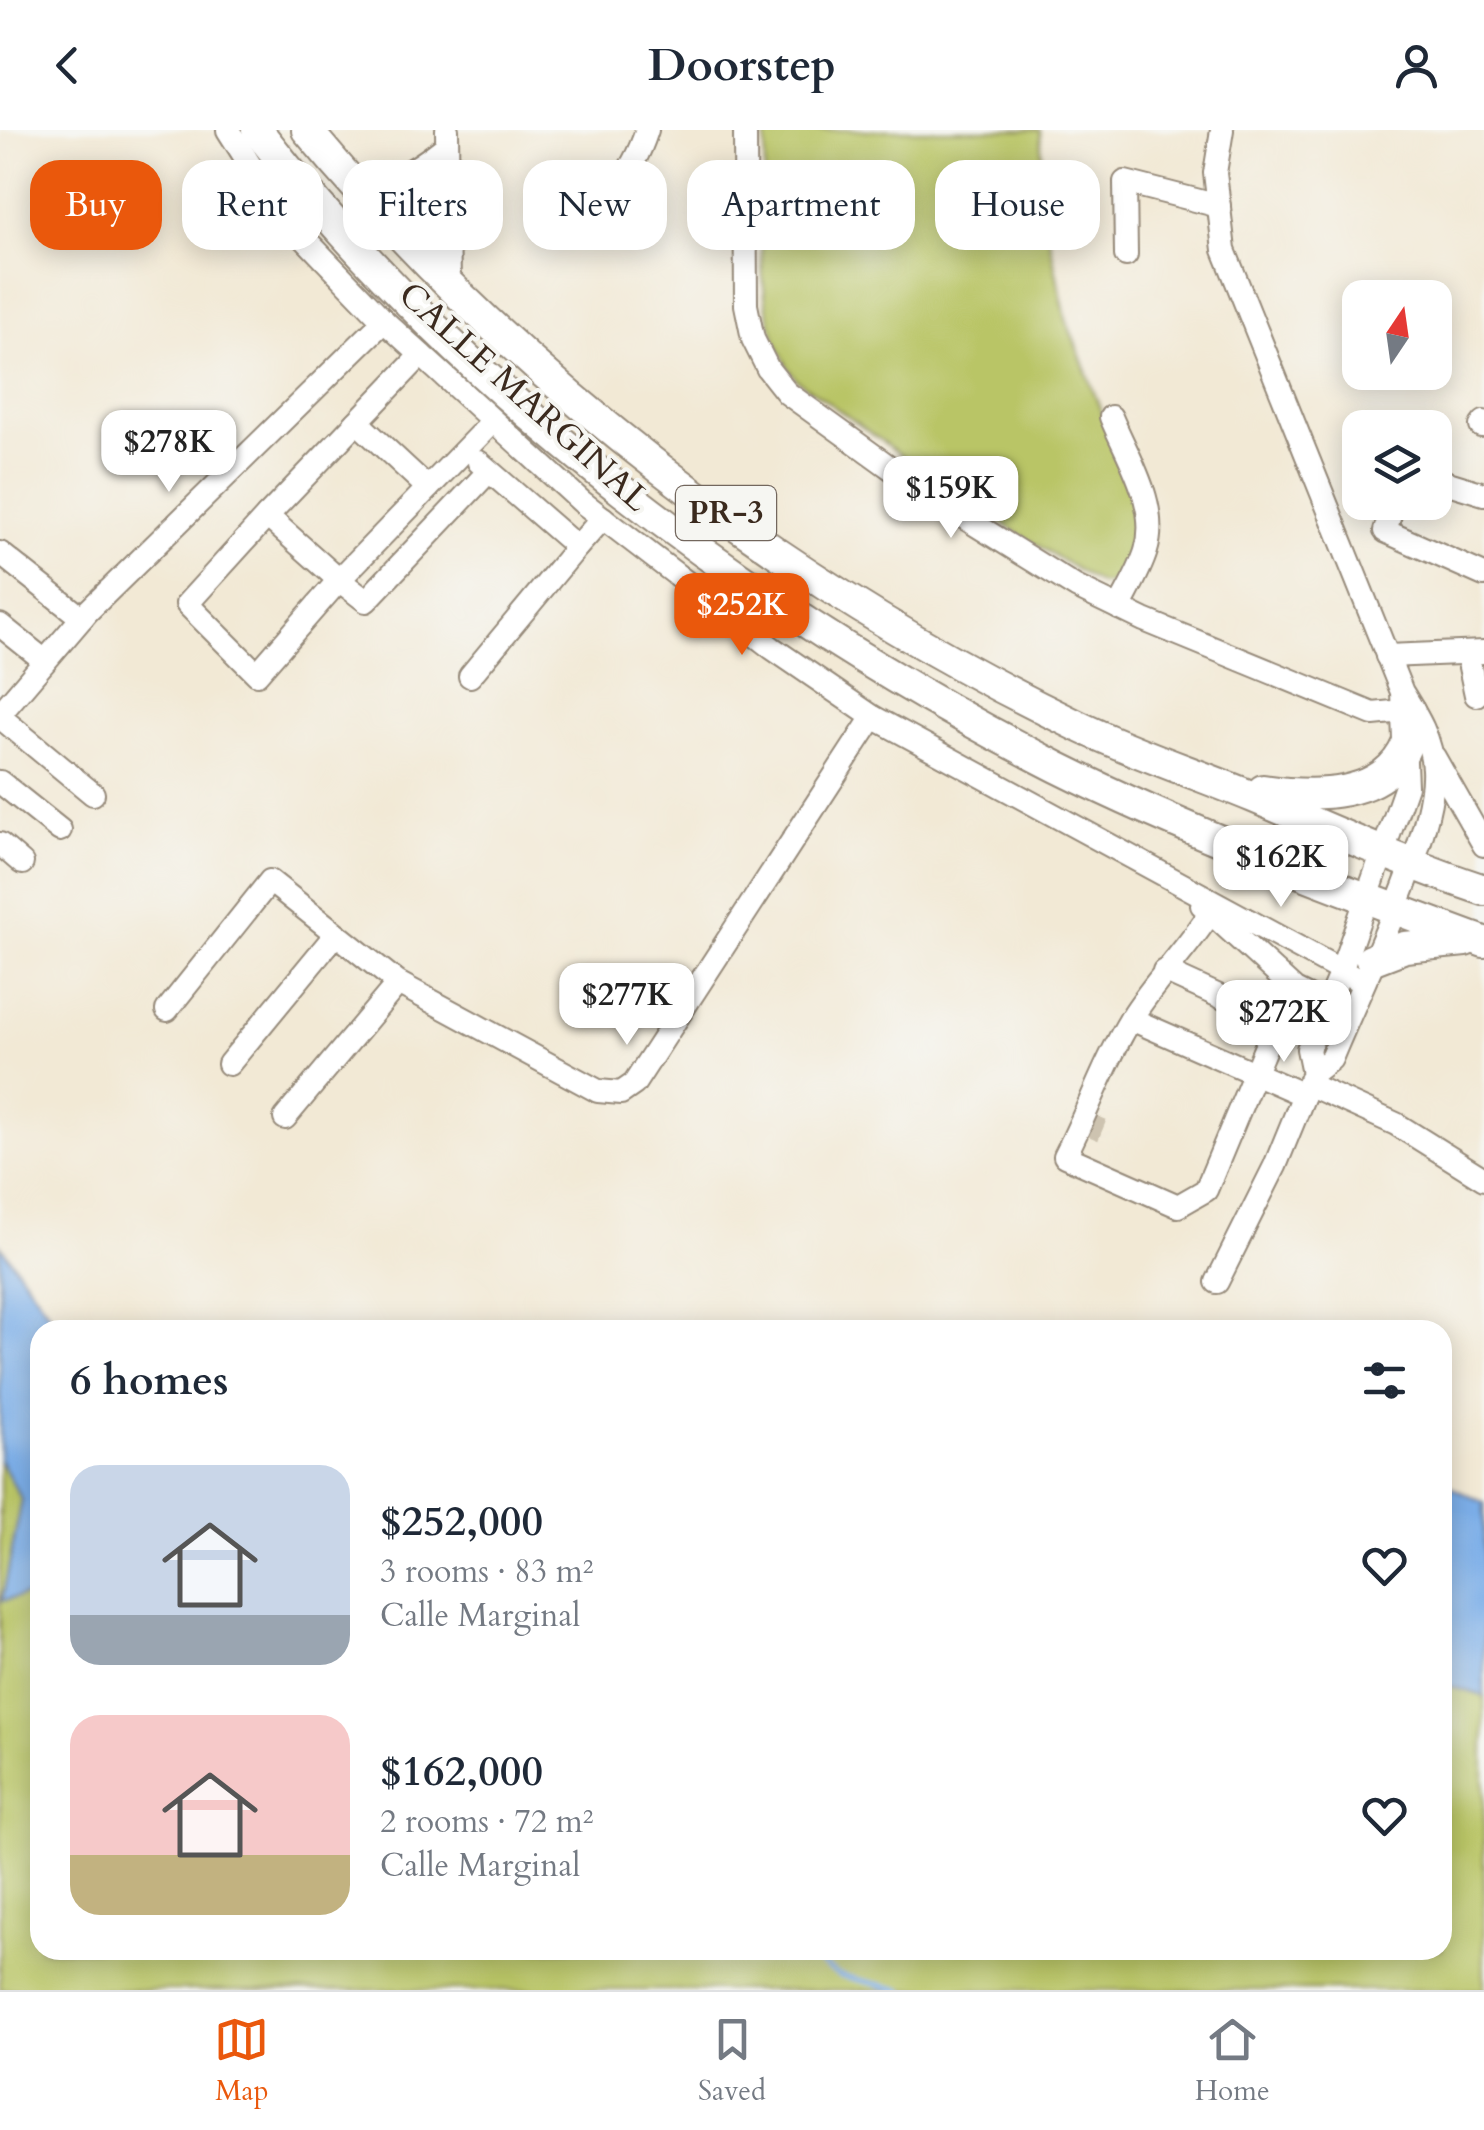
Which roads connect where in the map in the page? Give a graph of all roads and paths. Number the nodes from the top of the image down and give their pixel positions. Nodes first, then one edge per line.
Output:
1 (228, 130) edge
2 (256, 130) edge
3 (307, 130) edge
4 (647, 130) edge
5 (745, 130) edge
6 (1222, 130) edge
7 (446, 138) edge
8 (425, 160) edge
9 (636, 160) edge
10 (343, 171) edge
11 (1219, 206) junction
12 (415, 250) edge
13 (1126, 255) dead end
14 (449, 287) junction
15 (384, 322) junction
16 (421, 355) junction
17 (1112, 418) dead end
18 (493, 421) junction
19 (357, 422) junction
20 (465, 450) junction
21 (489, 471) junction
22 (1452, 484) edge
23 (428, 488) junction
24 (1484, 494) edge
25 (267, 516) junction
26 (603, 518) junction
27 (1388, 520) edge
28 (577, 547) junction
29 (0, 553) edge
30 (1484, 575) edge
31 (339, 580) junction
32 (1119, 608) junction
33 (82, 618) junction
34 (0, 625) edge
35 (1476, 652) edge
36 (1387, 656) junction
37 (44, 661) junction
38 (470, 676) dead end
39 (1476, 695) dead end
40 (0, 716) edge
41 (872, 717) junction
42 (1410, 722) junction
43 (0, 782) edge
44 (1225, 785) junction
45 (93, 794) dead end
46 (60, 830) dead end
47 (0, 844) edge
48 (1484, 845) edge
49 (1397, 857) junction
50 (22, 863) dead end
51 (1179, 881) junction
52 (1484, 890) edge
53 (1381, 901) junction
54 (1210, 913) junction
55 (1355, 933) junction
56 (336, 934) junction
57 (1482, 942) edge
58 (1287, 943) junction
59 (1164, 972) junction
60 (1358, 972) junction
61 (398, 983) junction
62 (1326, 1006) junction
63 (167, 1010) dead end
64 (1349, 1016) junction
65 (1131, 1019) junction
66 (229, 1064) dead end
67 (1256, 1074) junction
68 (1101, 1081) junction
69 (1308, 1084) junction
70 (1097, 1114) tunnel mouth
71 (286, 1118) dead end
72 (1484, 1179) edge
73 (1217, 1282) dead end

1 - 15 street, CALLE MARGINAL
2 - 53 main road, PR-3
3 - 10 main road, PR-3
4 - 9 street
5 - 32 street
6 - 11 street
7 - 8 street
7 - 14 street
11 - 13 street
11 - 36 street
12 - 14 main road, PR-3
14 - 44 main road, PR-3
15 - 16 street, CALLE MARGINAL
15 - 33 street
16 - 18 street, CALLE MARGINAL
16 - 19 street
17 - 32 street
18 - 20 street
18 - 26 street, CALLE MARGINAL
19 - 23 street
19 - 25 street
20 - 21 street
20 - 23 street
21 - 28 street
21 - 31 street
22 - 24 street
23 - 31 street
25 - 31 street
25 - 31 street
26 - 28 street
26 - 41 street, CALLE MARGINAL
27 - 30 street
28 - 38 street
29 - 33 street
32 - 42 street
33 - 37 street
34 - 37 street
35 - 36 street
35 - 39 street
36 - 42 street
37 - 40 street
40 - 45 street
41 - 51 street, CALLE MARGINAL
41 - 61 street
42 - 44 main road
42 - 48 street
42 - 49 street
43 - 46 street
44 - 49 main road, PR-3
47 - 50 street
49 - 52 main road, PR-3
49 - 53 street
51 - 54 street, CALLE MARGINAL
51 - 58 street, CALLE MARGINAL
53 - 55 street
53 - 57 main road, PR-3
53 - 60 street
54 - 59 street
54 - 62 street, CALLE MARGINAL
55 - 58 street
55 - 60 street
56 - 61 street
56 - 63 street
56 - 66 street
57 - 60 main road
58 - 60 street, CALLE MARGINAL
59 - 65 street
59 - 67 street
60 - 62 street
60 - 64 street
61 - 71 street
62 - 64 street, CALLE MARGINAL
62 - 69 street
64 - 69 street
65 - 67 street
65 - 68 street
67 - 68 street
67 - 69 street
68 - 70 street
69 - 72 street
69 - 73 street

